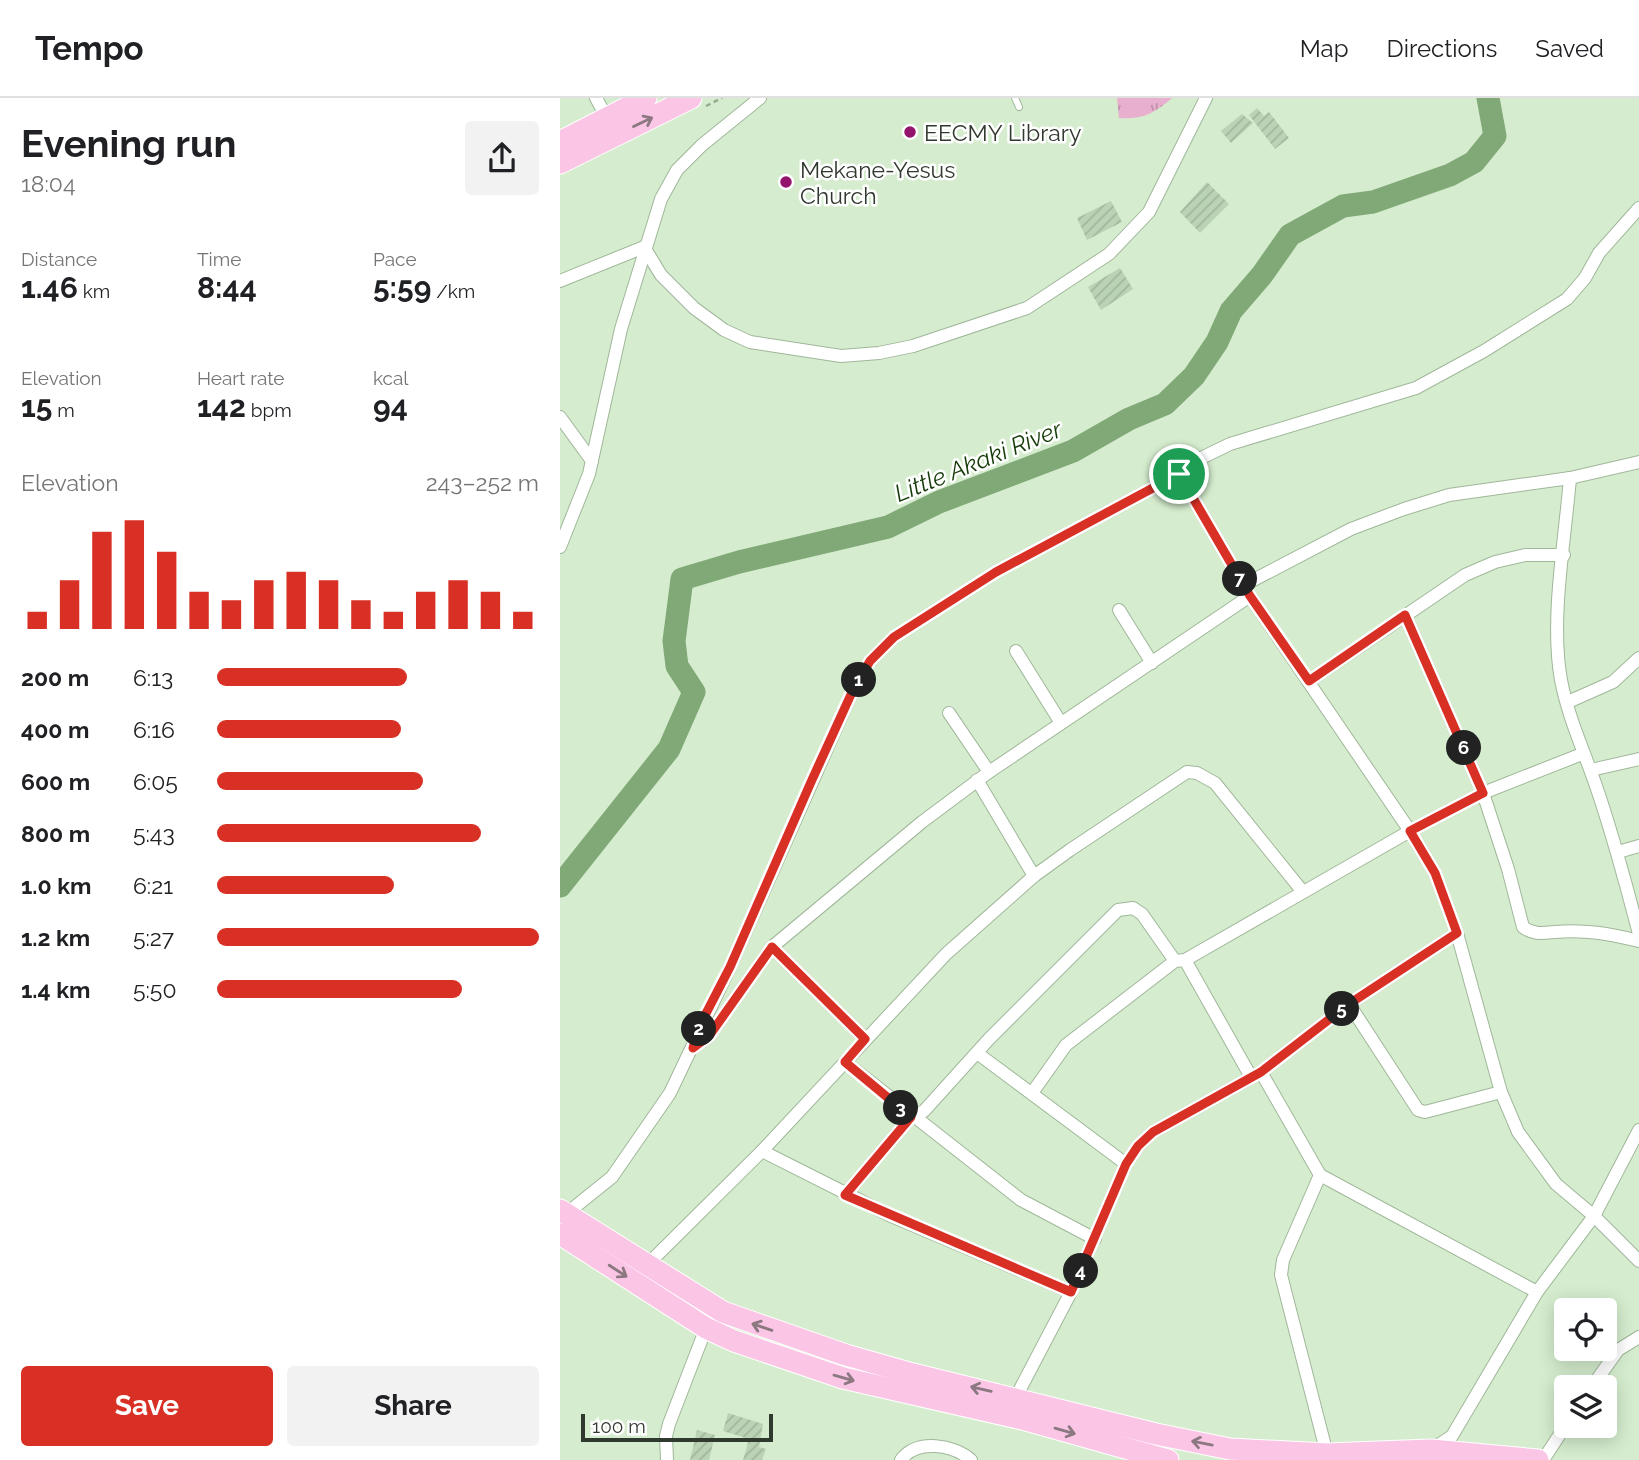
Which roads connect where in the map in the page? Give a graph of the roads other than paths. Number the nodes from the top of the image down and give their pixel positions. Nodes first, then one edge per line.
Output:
1 (596, 98) edge
2 (646, 98) edge
3 (691, 98) edge
4 (760, 98) edge
5 (1015, 98) edge
6 (1206, 98) edge
7 (1019, 107) dead end
8 (611, 126) junction
9 (560, 142) edge
10 (560, 163) edge
11 (1639, 208) edge
12 (644, 247) junction
13 (560, 281) edge
14 (560, 417) edge
15 (592, 461) junction
16 (1639, 462) edge
17 (1179, 474) junction
18 (1570, 478) junction
19 (560, 547) edge
20 (1564, 555) junction
21 (1247, 591) junction
22 (1119, 610) dead end
23 (1405, 615) junction
24 (1016, 651) dead end
25 (1639, 658) edge
26 (1152, 663) junction
27 (1309, 681) junction
28 (1568, 702) junction
29 (949, 713) dead end
30 (1061, 723) junction
31 (1582, 754) junction
32 (1639, 759) edge
33 (1591, 770) junction
34 (989, 772) junction
35 (977, 780) junction
36 (1483, 793) junction
37 (1410, 831) junction
38 (1639, 846) edge
39 (1618, 852) junction
40 (1034, 876) junction
41 (1303, 892) junction
42 (1457, 933) junction
43 (1639, 934) edge
44 (1639, 941) edge
45 (772, 947) junction
46 (1180, 961) junction
47 (1349, 1004) junction
48 (865, 1039) junction
49 (693, 1048) junction
50 (976, 1054) junction
51 (845, 1062) junction
52 (1256, 1075) junction
53 (1500, 1092) junction
54 (1032, 1093) junction
55 (911, 1117) junction
56 (1639, 1130) edge
57 (762, 1151) junction
58 (1126, 1164) junction
59 (1320, 1175) junction
60 (845, 1195) junction
61 (1594, 1216) junction
62 (562, 1220) edge
63 (1095, 1240) junction
64 (1639, 1261) edge
65 (647, 1265) junction
66 (1071, 1292) junction
67 (1537, 1292) junction
68 (723, 1312) junction
69 (711, 1331) junction
70 (1639, 1337) edge
71 (1600, 1375) edge
72 (1016, 1397) junction
73 (1557, 1438) edge
74 (1327, 1454) junction
75 (1431, 1455) edge
76 (667, 1460) edge
77 (901, 1460) edge
78 (971, 1460) edge
79 (1168, 1460) edge
80 (1541, 1460) edge

1 - 8 street
2 - 8 main road
8 -> 3 main road
4 - 12 street
5 - 7 lane
6 - 12 street
8 - 9 main road
8 - 10 main road
11 - 17 street
12 - 13 street
12 - 15 street
14 - 15 street
15 - 19 street
16 - 18 street
17 - 21 street
17 - 49 street
18 - 20 street
18 - 21 street
20 - 23 street
20 - 28 street
21 - 26 street
21 - 27 street
22 - 26 street
23 - 27 street
23 - 36 street
24 - 30 street
25 - 28 street
26 - 30 street
27 - 37 street
28 - 31 street
29 - 34 street
30 - 34 street
31 - 33 street
31 - 36 street
32 - 33 street
33 - 39 street
34 - 35 street
35 - 40 street
35 - 45 street
36 - 37 street
36 - 44 street
37 - 41 street
37 - 42 street
38 - 39 street
39 - 43 street
40 - 41 street
40 - 48 street
41 - 46 street
42 - 47 street
42 - 53 street
45 - 48 street
45 - 49 street
46 - 50 street
46 - 52 street
46 - 54 street
47 - 52 street
47 - 53 street
48 - 51 street
49 - 62 street
50 - 54 street
50 - 55 street
51 - 55 street
51 - 57 street
52 - 58 street
52 - 59 street
53 - 61 street
54 - 58 street
55 - 60 street
55 - 63 street
56 - 61 street
57 - 60 street
57 - 65 street
58 - 63 street
59 - 67 street
59 - 74 street
60 - 66 street
61 - 64 street
61 - 67 street
62 - 65 main road
62 -> 69 main road
63 - 66 street
65 - 68 main road
66 - 72 street
67 - 75 street
68 - 69 main road
72 -> 68 main road
69 - 76 street
69 -> 79 main road
70 - 71 street
74 -> 72 main road
73 - 80 street
74 - 75 main road
75 - 80 main road
77 - 78 street

